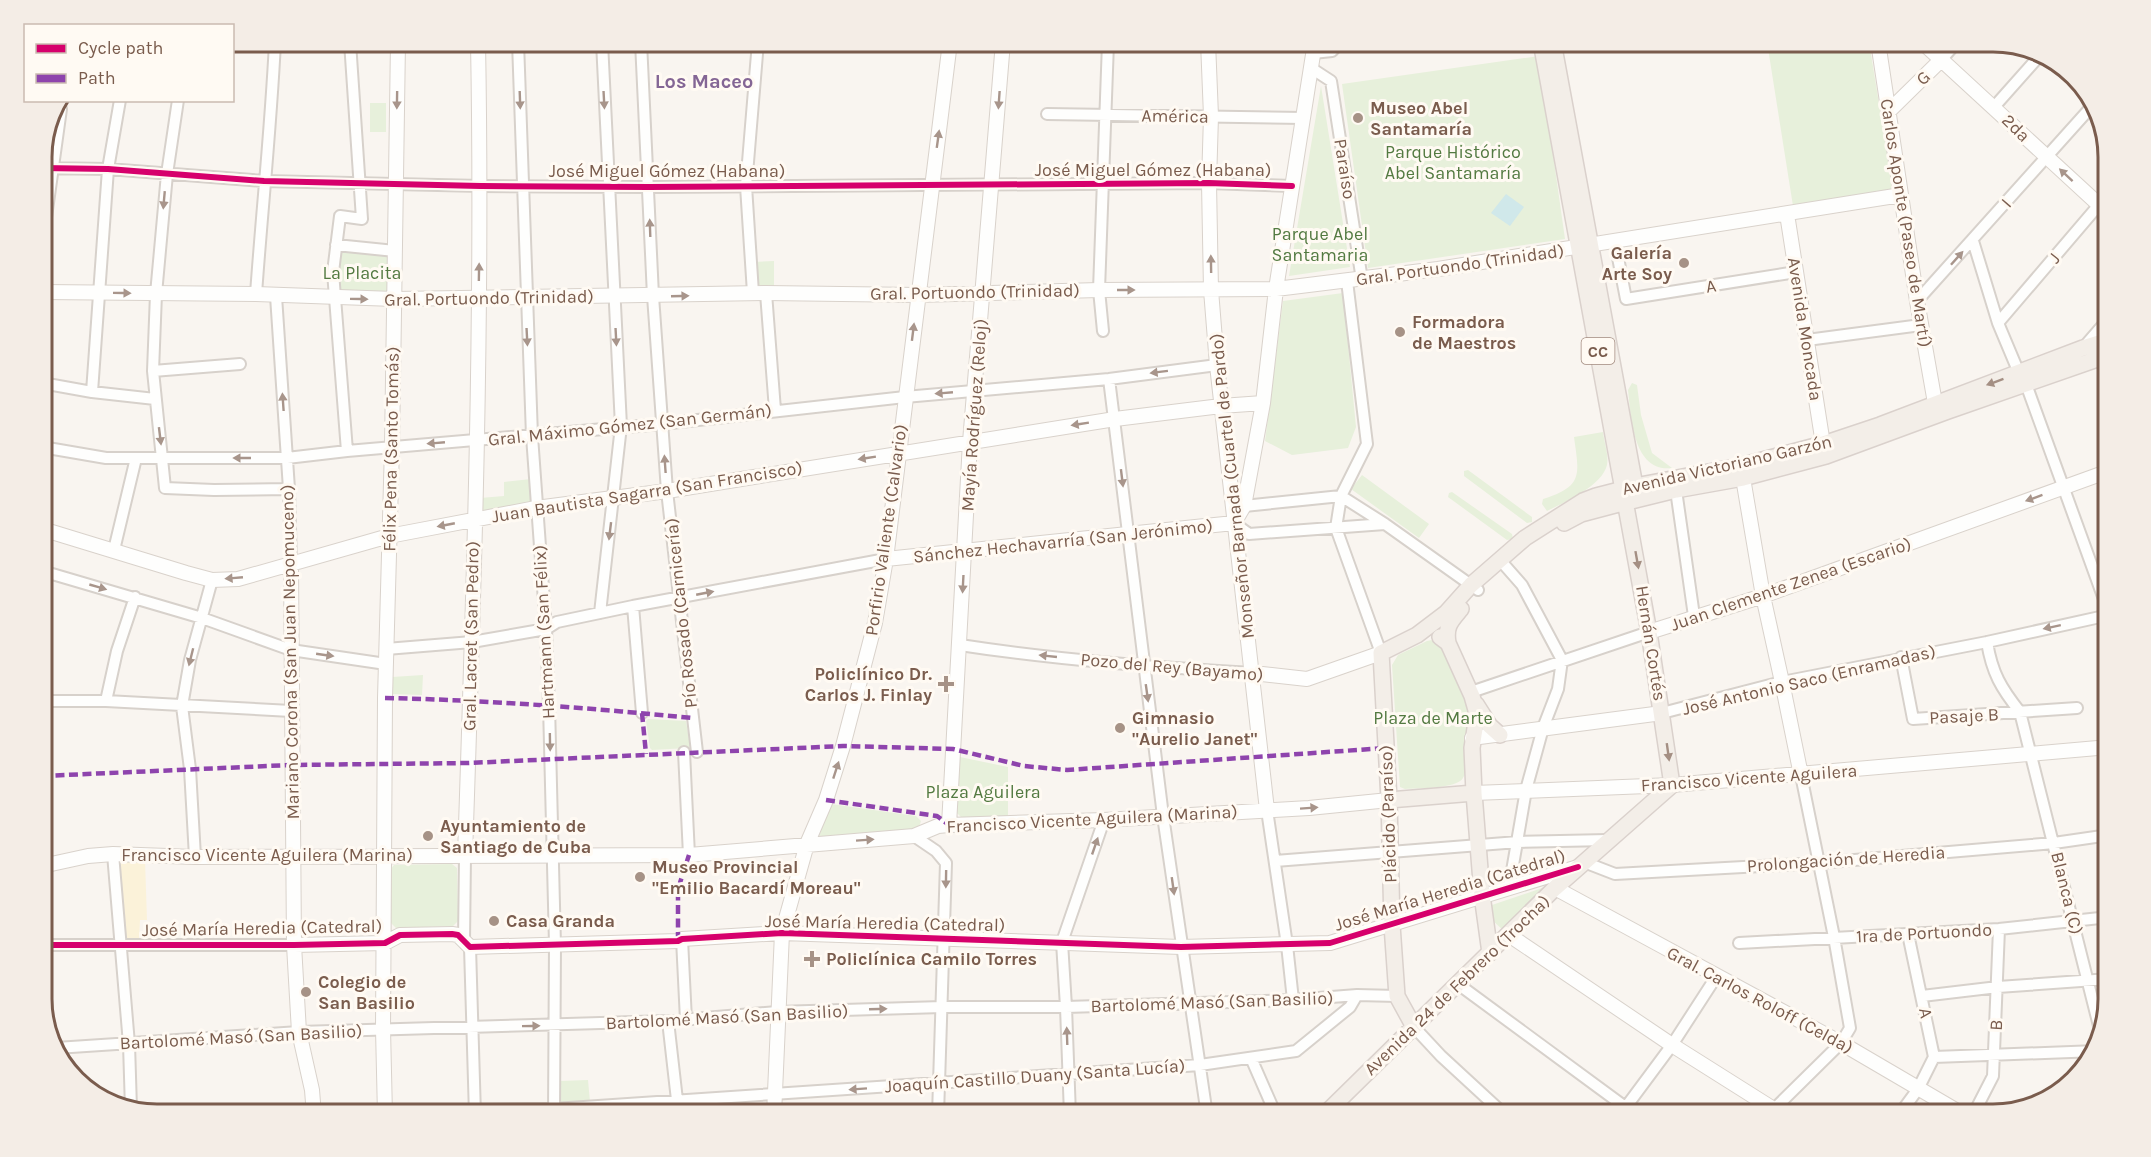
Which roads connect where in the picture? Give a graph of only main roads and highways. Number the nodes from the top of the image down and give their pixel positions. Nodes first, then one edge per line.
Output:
1 (1544, 52) edge
2 (1555, 52) edge
3 (1584, 247) junction
4 (2098, 343) edge
5 (2082, 348) junction
6 (2098, 357) edge
7 (2029, 379) junction
8 (1622, 451) junction
9 (1672, 485) junction
10 (1629, 493) junction
11 (1596, 496) junction
12 (1503, 563) junction
13 (1475, 588) junction
14 (1417, 635) junction
15 (1448, 643) junction
16 (1381, 653) joint
17 (1472, 696) junction
18 (1500, 735) road end
19 (1672, 785) joint
20 (1474, 793) junction
21 (1389, 800) junction
22 (1485, 919) junction
23 (1509, 934) junction
24 (1490, 953) junction
25 (1414, 1027) junction
26 (1335, 1104) edge

1 - 3 main road, CC
2 - 3 main road, CC
3 - 8 main road, CC
4 - 5 main road, Avenida Victoriano Garzón
5 - 7 main road, Avenida Victoriano Garzón
5 - 7 main road
6 - 7 main road, Avenida Victoriano Garzón
7 -> 9 main road, Avenida Victoriano Garzón
7 - 9 main road, Avenida Victoriano Garzón
8 - 9 main road
8 - 10 main road, Hernán Cortés
8 - 11 main road, CC
9 - 10 main road, Avenida Victoriano Garzón
10 - 11 main road, Avenida Victoriano Garzón
10 - 12 main road, Avenida Victoriano Garzón
10 -> 19 main road, Hernán Cortés
11 - 12 main road, Avenida Victoriano Garzón
12 - 13 main road, Avenida Victoriano Garzón
13 - 14 main road, Avenida Victoriano Garzón
13 - 15 main road, Avenida Victoriano Garzón
14 - 15 main road
14 - 16 main road, Avenida Victoriano Garzón
15 - 17 main road
16 - 21 main road, Plácido (Paraíso)
17 - 18 main road
17 - 20 main road
19 - 23 main road, Avenida 24 de Febrero (Trocha)
20 - 21 main road, Francisco Vicente Aguilera
20 - 22 main road
21 - 25 main road, Plácido (Paraíso)
22 - 23 main road
22 - 24 main road
23 - 24 main road, Avenida 24 de Febrero (Trocha)
24 - 25 main road, Avenida 24 de Febrero (Trocha)
25 - 26 main road, Avenida 24 de Febrero (Trocha)

